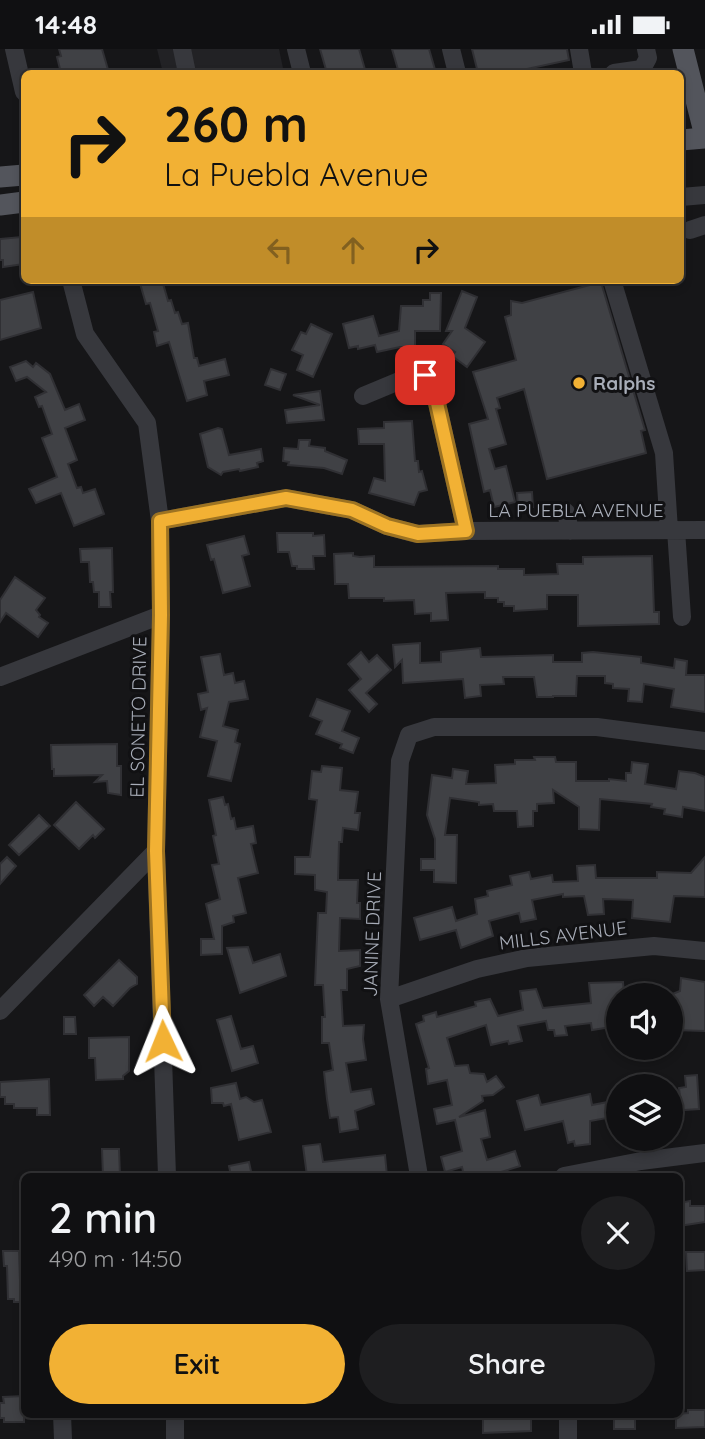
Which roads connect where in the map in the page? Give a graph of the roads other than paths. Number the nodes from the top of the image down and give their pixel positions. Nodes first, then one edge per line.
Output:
1 (14, 49) edge
2 (182, 49) edge
3 (296, 49) edge
4 (451, 49) edge
5 (579, 49) edge
6 (646, 49) edge
7 (683, 49) edge
8 (186, 70) edge
9 (301, 70) edge
10 (456, 70) edge
11 (582, 70) edge
12 (635, 70) edge
13 (21, 79) edge
14 (694, 104) edge
15 (705, 137) edge
16 (684, 140) edge
17 (21, 175) edge
18 (0, 177) edge
19 (705, 195) edge
20 (684, 197) edge
21 (21, 202) edge
22 (0, 205) edge
23 (72, 284) edge
24 (613, 284) edge
25 (363, 396) dead end
26 (566, 512) dead end
27 (160, 521) junction
28 (672, 530) junction
29 (705, 530) edge
30 (466, 531) junction
31 (570, 531) junction
32 (161, 615) junction
33 (682, 617) dead end
34 (0, 677) edge
35 (705, 741) edge
36 (156, 851) junction
37 (705, 951) edge
38 (389, 999) junction
39 (0, 1010) edge
40 (705, 1153) edge
41 (167, 1173) edge
42 (418, 1173) edge
43 (579, 1173) edge
44 (62, 1418) edge
45 (175, 1418) edge
46 (568, 1418) edge
47 (62, 1439) edge
48 (176, 1439) edge
49 (568, 1439) edge

1 - 13 street
2 - 8 street
3 - 9 street
4 - 10 street
5 - 11 street
6 - 12 street
7 - 14 main road
14 - 15 main road
15 - 16 main road
17 - 18 main road
19 - 20 street
21 - 22 main road
23 - 27 street, EL SONETO DRIVE
24 - 28 street
25 - 30 street
26 - 31 street
27 - 30 street, LA PUEBLA AVENUE
27 - 32 street, EL SONETO DRIVE
28 - 29 street, LA PUEBLA AVENUE
28 - 31 street, LA PUEBLA AVENUE
28 - 33 street
30 - 31 street, LA PUEBLA AVENUE
32 - 34 street
32 - 36 street, EL SONETO DRIVE
35 - 38 street, JANINE DRIVE
36 - 39 street
36 - 41 street, EL SONETO DRIVE
37 - 38 street, MILLS AVENUE
38 - 42 street, JANINE DRIVE
40 - 43 street
44 - 47 street
45 - 48 street
46 - 49 street

